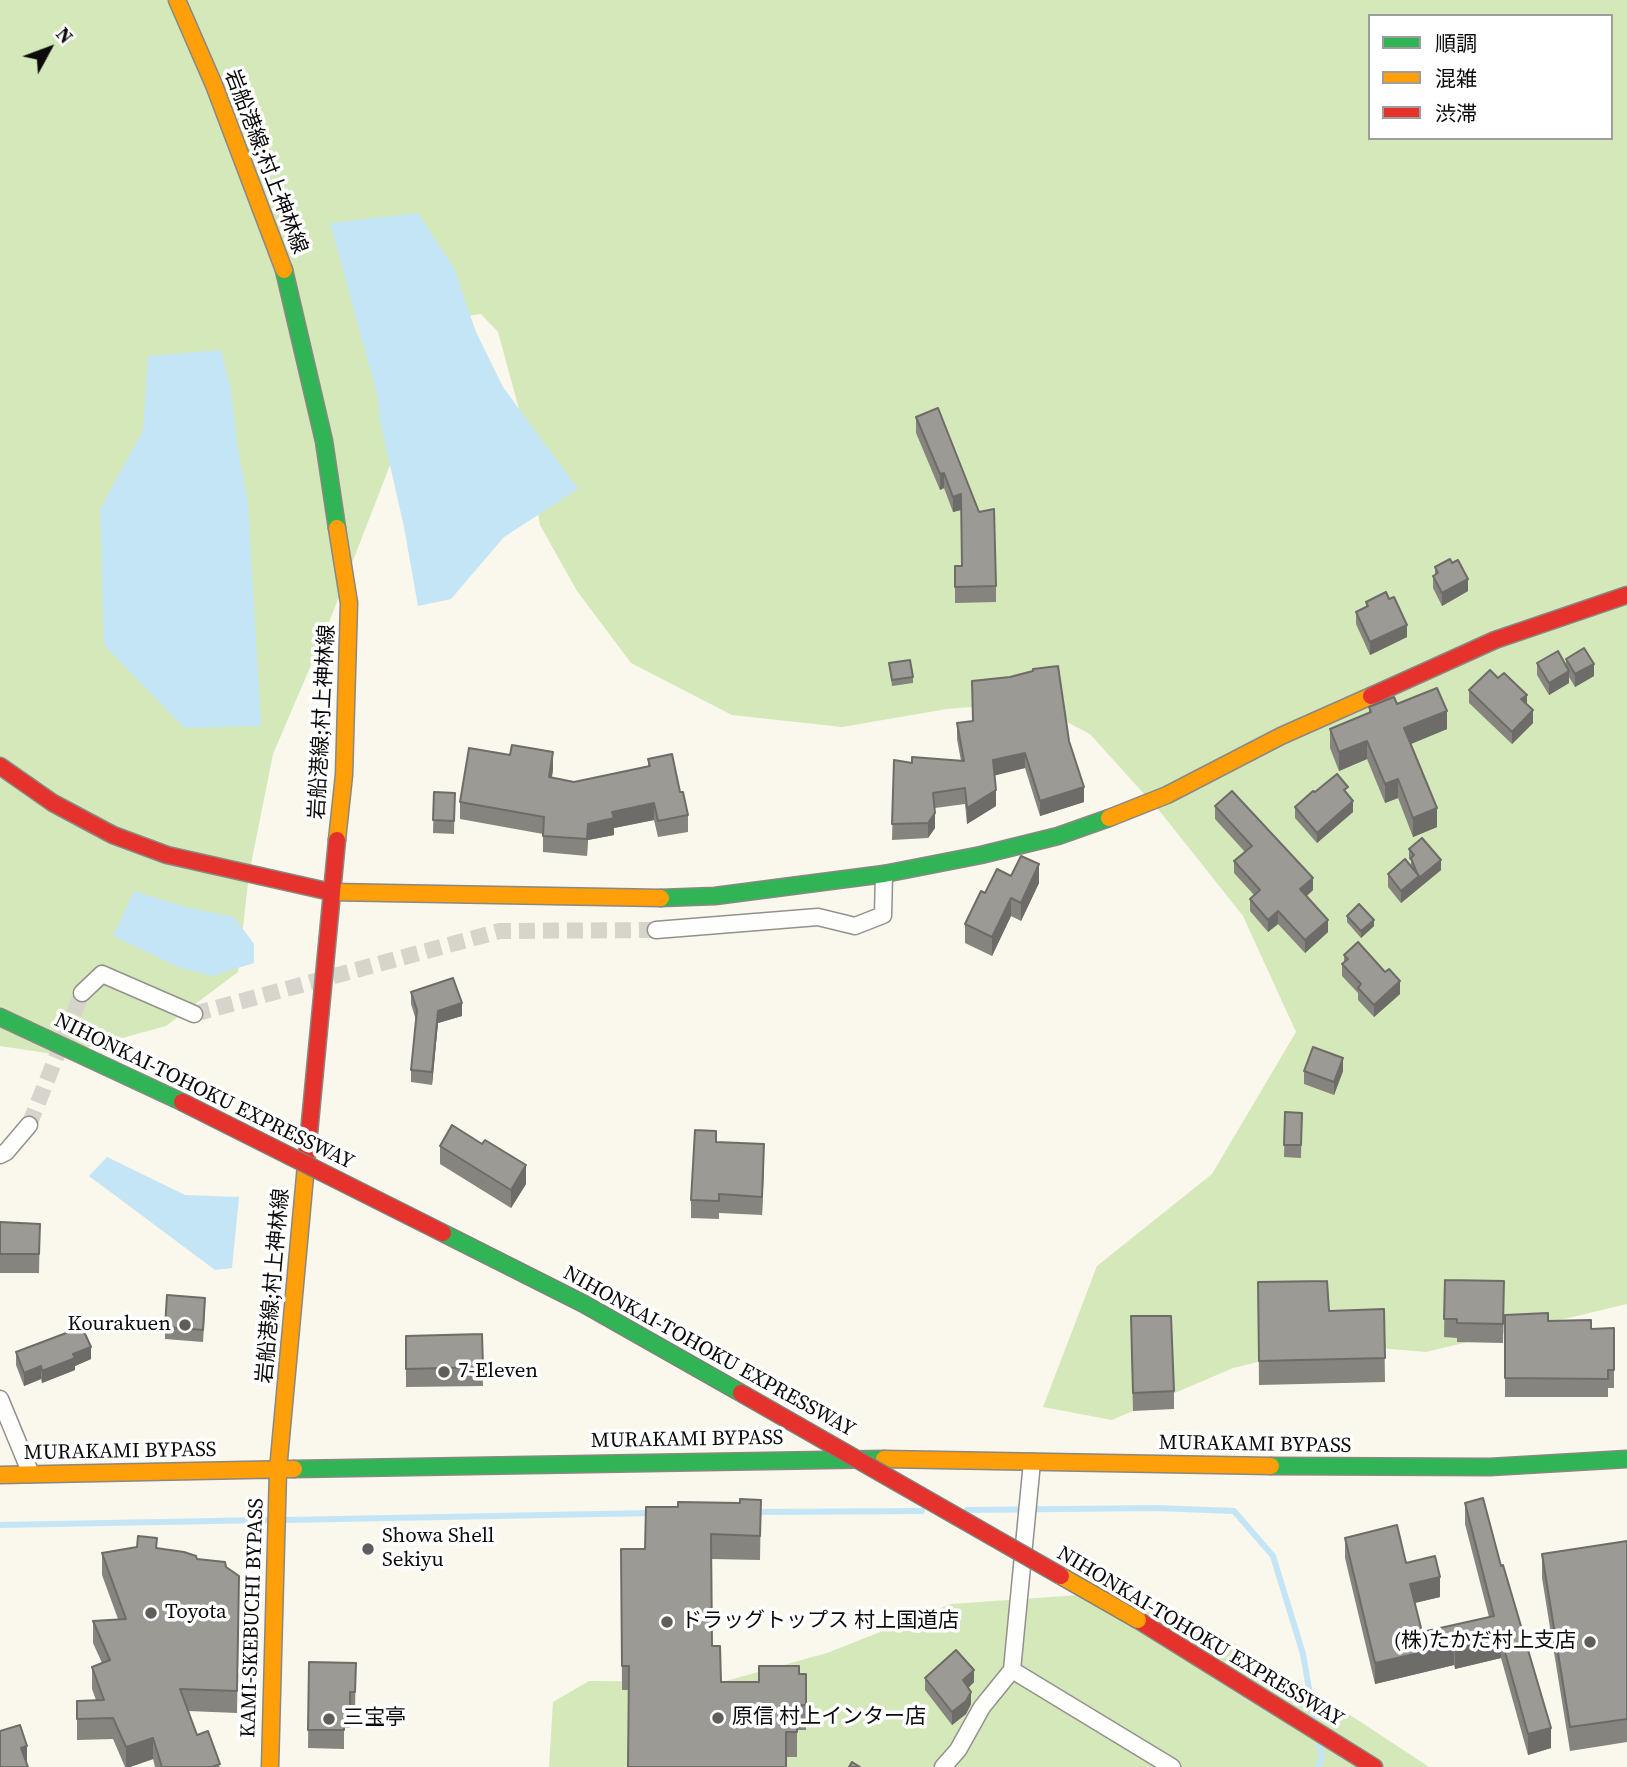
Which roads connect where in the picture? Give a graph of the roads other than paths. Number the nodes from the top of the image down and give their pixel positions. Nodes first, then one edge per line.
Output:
1 (177, 0) edge
2 (1627, 595) edge
3 (0, 766) edge
4 (884, 874) junction
5 (224, 885) dead end
6 (331, 892) junction
7 (656, 930) tunnel mouth
8 (82, 993) tunnel mouth
9 (194, 1014) tunnel mouth
10 (0, 1017) edge
11 (29, 1125) tunnel mouth
12 (0, 1155) edge
13 (0, 1399) edge
14 (1627, 1459) edge
15 (1032, 1462) junction
16 (278, 1470) junction
17 (31, 1474) junction
18 (0, 1475) edge
19 (1012, 1670) junction
20 (270, 1767) edge
21 (943, 1767) edge
22 (1172, 1767) edge
23 (1374, 1767) edge

1 - 6 main road, 岩船港線;村上神林線
2 - 4 main road
3 - 6 main road
4 - 6 main road
4 - 7 street
5 - 6 main road
6 - 16 main road, 岩船港線;村上神林線
8 - 9 street
10 - 23 main road, NIHONKAI-TOHOKU EXPRESSWAY, bridge
11 - 12 street
13 - 17 street
14 - 15 main road, MURAKAMI BYPASS
15 - 16 main road, MURAKAMI BYPASS
15 - 19 street
16 - 17 main road, MURAKAMI BYPASS
16 - 20 main road, KAMI-SKEBUCHI BYPASS
17 - 18 main road, MURAKAMI BYPASS
19 - 21 street
19 - 22 street

